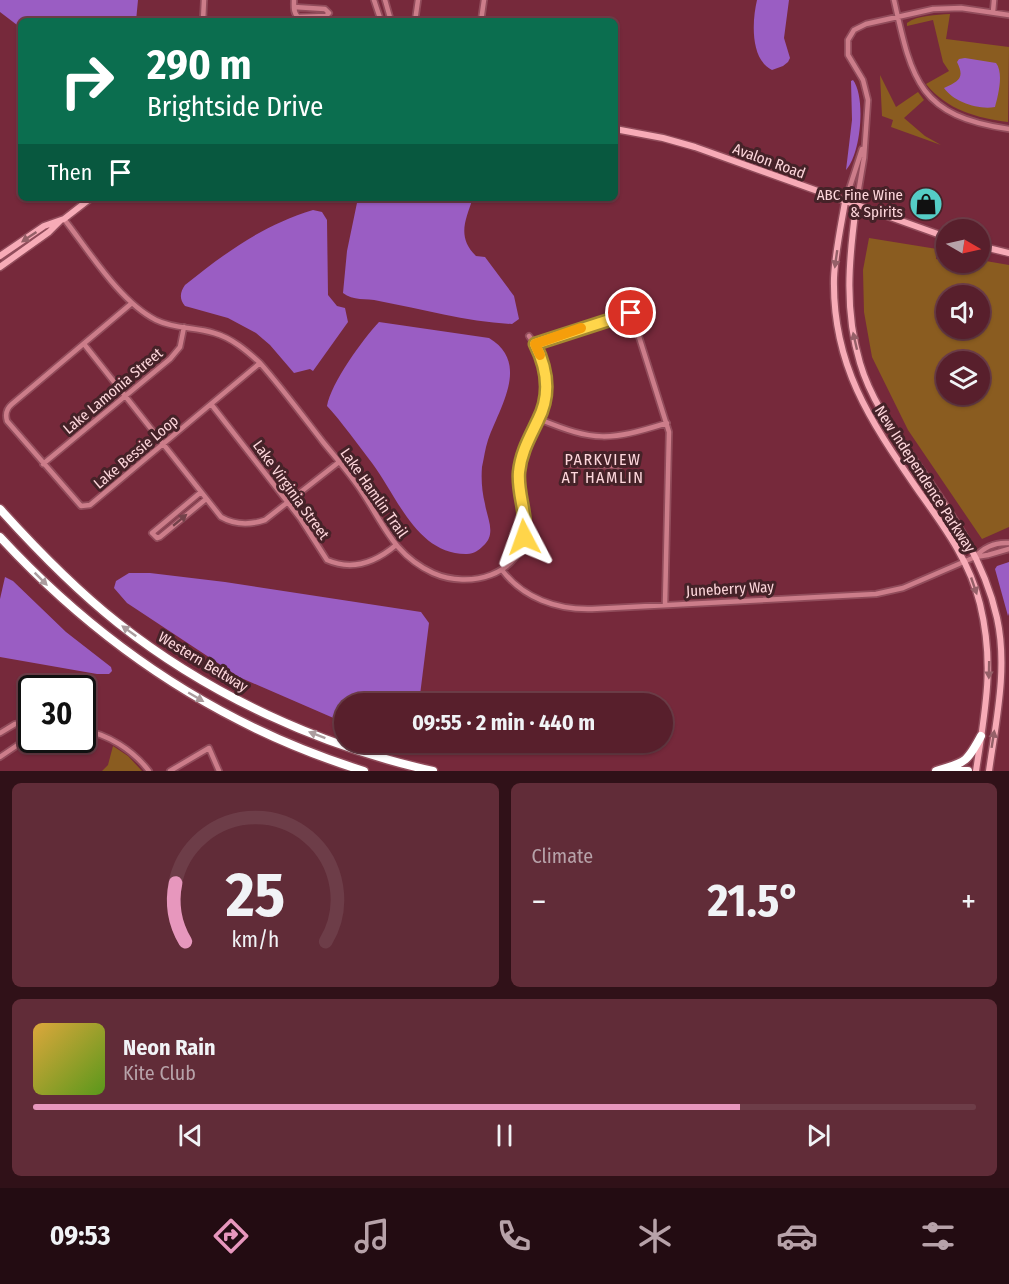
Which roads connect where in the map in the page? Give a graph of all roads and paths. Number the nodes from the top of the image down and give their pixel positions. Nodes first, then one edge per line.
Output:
1 (204, 0) edge
2 (294, 0) edge
3 (374, 0) edge
4 (385, 0) edge
5 (418, 0) edge
6 (484, 0) edge
7 (894, 0) edge
8 (994, 0) edge
9 (294, 7) junction
10 (993, 12) junction
11 (1009, 15) edge
12 (898, 16) junction
13 (203, 18) edge
14 (380, 18) edge
15 (389, 18) edge
16 (415, 18) edge
17 (481, 18) edge
18 (867, 129) junction
19 (1009, 129) edge
20 (618, 130) edge
21 (87, 201) edge
22 (845, 202) junction
23 (856, 206) junction
24 (62, 220) junction
25 (936, 234) edge
26 (990, 248) edge
27 (1009, 253) edge
28 (0, 256) edge
29 (0, 267) edge
30 (132, 303) junction
31 (629, 305) dead end
32 (631, 313) junction
33 (184, 327) junction
34 (529, 336) dead end
35 (84, 344) junction
36 (535, 344) junction
37 (260, 363) junction
38 (124, 397) junction
39 (211, 405) junction
40 (539, 419) junction
41 (667, 423) junction
42 (162, 445) junction
43 (339, 462) junction
44 (44, 464) junction
45 (569, 464) dead end
46 (619, 466) dead end
47 (201, 492) junction
48 (206, 499) junction
49 (288, 503) junction
50 (0, 509) edge
51 (0, 537) edge
52 (1009, 543) edge
53 (396, 545) junction
54 (1009, 549) edge
55 (975, 557) junction
56 (965, 561) junction
57 (501, 570) junction
58 (665, 605) junction
59 (18, 724) edge
60 (0, 733) edge
61 (96, 734) edge
62 (981, 736) junction
63 (18, 746) edge
64 (0, 757) edge
65 (149, 771) edge
66 (170, 771) edge
67 (219, 771) edge
68 (363, 771) edge
69 (433, 771) edge
70 (934, 771) edge
71 (940, 771) edge
72 (948, 771) edge
73 (968, 771) edge
74 (976, 771) edge
75 (988, 771) edge

1 - 13 street
2 - 9 street
3 - 14 street
4 - 15 street
5 - 16 street
6 - 17 street
7 - 12 street
8 - 10 street
9 - 9 street
10 - 11 street
10 - 12 street
12 - 18 street
12 - 19 street
18 - 22 street
18 - 23 street
20 - 22 main road, Avalon Road
21 - 24 main road
22 - 23 main road, Avalon Road
22 -> 56 main road, New Independence Parkway
23 - 25 main road, Avalon Road
55 -> 23 main road, New Independence Parkway
24 -> 28 main road
24 - 29 main road
24 - 30 street, Lake Hamlin Trail
26 - 27 main road
30 - 33 street, Lake Hamlin Trail
30 - 35 street, Lake Bessie Loop
31 - 32 street
32 - 36 street
32 - 41 street
33 - 37 street, Lake Hamlin Trail
33 - 38 street, Lake Lamonia Street
34 - 36 street
35 - 38 street
35 - 44 street, Lake Bessie Loop
36 - 40 street
37 - 39 street, Lake Bessie Loop
37 - 43 street, Lake Hamlin Trail
38 - 42 street
38 - 44 street, Lake Lamonia Street
39 - 42 street, Lake Bessie Loop
39 - 49 street, Lake Virginia Street
40 - 41 street
40 - 57 street
41 - 58 street
42 - 44 street, Lake Bessie Loop
42 - 47 street
43 - 49 street
43 - 53 street, Lake Hamlin Trail
45 - 46 street
47 - 48 street
47 -> 48 street
48 - 49 street
49 - 53 street, Lake Virginia Street
69 -> 50 highway, Western Beltway
51 -> 68 highway
52 - 55 street
53 - 57 street, Lake Hamlin Trail
54 - 55 street
55 - 56 street, Juneberry Way
75 -> 55 main road, New Independence Parkway
56 - 58 street, Juneberry Way
56 -> 62 main road, New Independence Parkway
57 - 58 street, Juneberry Way
59 - 60 street
61 - 65 street
62 - 70 highway
62 - 74 main road, New Independence Parkway
63 - 64 street
66 - 67 street
70 - 71 highway
72 - 73 highway

